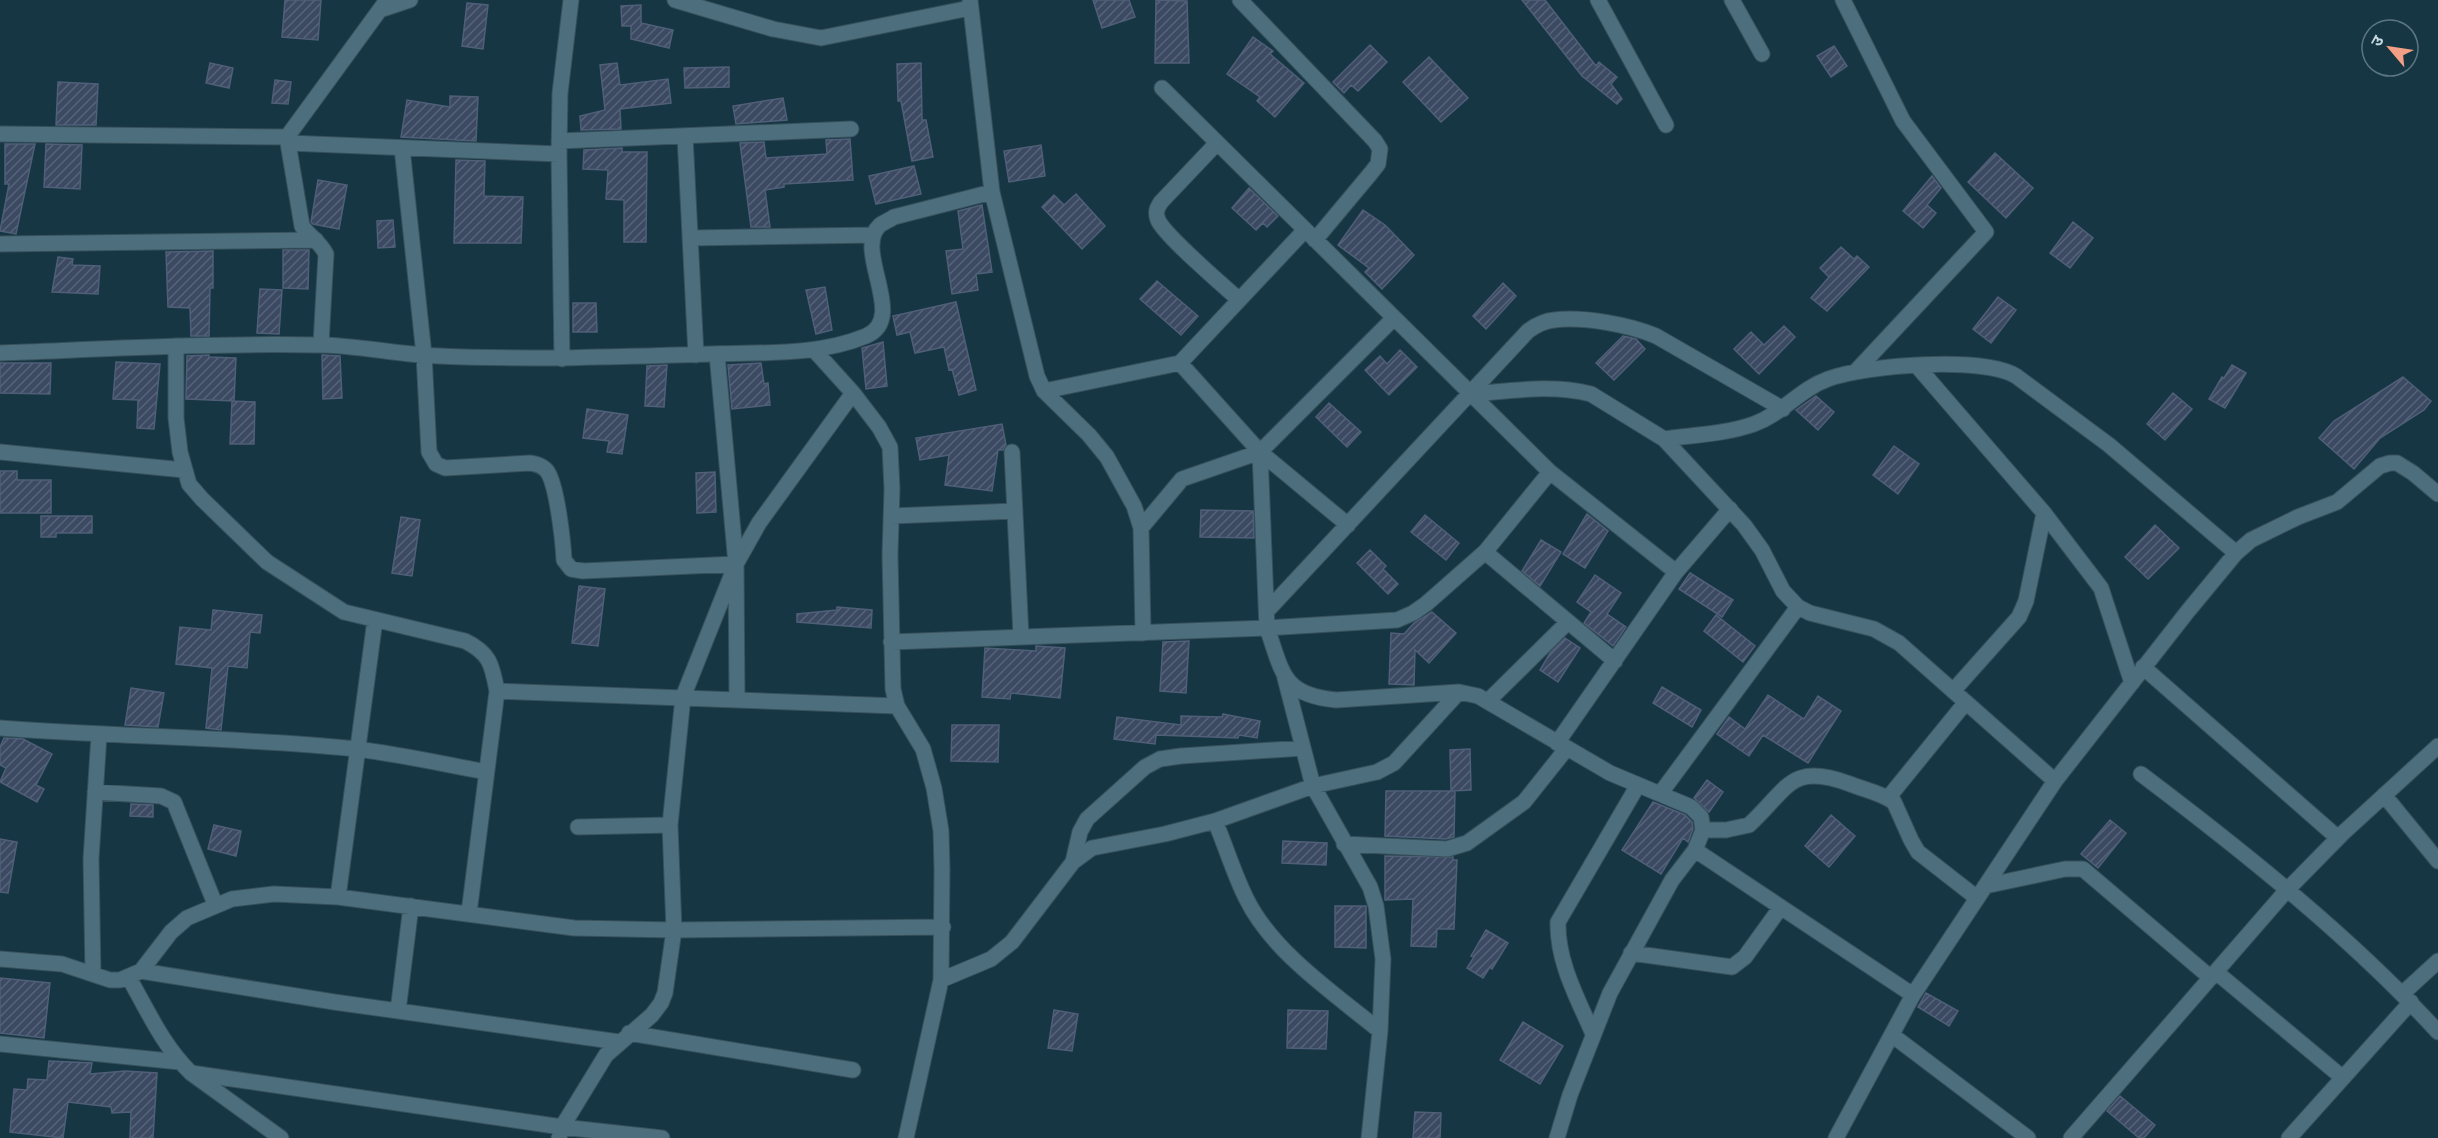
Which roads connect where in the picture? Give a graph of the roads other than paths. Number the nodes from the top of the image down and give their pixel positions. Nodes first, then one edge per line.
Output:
1 (410, 0) edge
2 (571, 0) edge
3 (675, 0) edge
4 (1240, 0) edge
5 (1598, 0) edge
6 (1732, 0) edge
7 (1843, 0) edge
8 (970, 4) edge
9 (383, 5) edge
10 (1762, 54) dead end
11 (1162, 88) dead end
12 (1666, 124) dead end
13 (851, 129) dead end
14 (0, 134) edge
15 (685, 136) junction
16 (287, 140) junction
17 (1217, 142) junction
18 (402, 148) junction
19 (559, 148) junction
20 (992, 192) junction
21 (873, 235) junction
22 (1310, 235) junction
23 (690, 238) junction
24 (316, 240) junction
25 (0, 244) edge
26 (1239, 300) junction
27 (1394, 318) junction
28 (321, 345) junction
29 (176, 346) junction
30 (815, 351) junction
31 (0, 353) edge
32 (717, 354) junction
33 (424, 355) junction
34 (696, 355) junction
35 (562, 359) junction
36 (1180, 363) junction
37 (1917, 366) junction
38 (1856, 371) junction
39 (1044, 391) junction
40 (854, 393) junction
41 (1470, 394) junction
42 (1783, 409) junction
43 (1664, 439) junction
44 (0, 452) edge
45 (1012, 452) dead end
46 (1260, 452) junction
47 (184, 470) junction
48 (1550, 472) junction
49 (2438, 494) edge
50 (1730, 509) junction
51 (1015, 511) junction
52 (2044, 513) junction
53 (891, 516) junction
54 (1348, 525) junction
55 (1141, 528) junction
56 (1485, 552) junction
57 (2236, 552) junction
58 (736, 564) junction
59 (1676, 572) junction
60 (1798, 607) junction
61 (1268, 611) junction
62 (375, 620) junction
63 (1568, 622) junction
64 (1266, 628) junction
65 (1143, 633) junction
66 (1021, 636) junction
67 (891, 642) junction
68 (1615, 661) junction
69 (2144, 667) junction
70 (1285, 678) junction
71 (2132, 683) junction
72 (497, 691) junction
73 (1953, 691) junction
74 (1459, 692) junction
75 (683, 697) junction
76 (737, 699) junction
77 (1488, 701) junction
78 (1966, 702) junction
79 (897, 706) junction
80 (0, 728) edge
81 (99, 735) junction
82 (1562, 746) junction
83 (2438, 746) edge
84 (1303, 748) junction
85 (357, 750) junction
86 (486, 772) junction
87 (2141, 774) dead end
88 (2055, 781) junction
89 (1638, 785) junction
90 (1313, 786) junction
91 (95, 792) junction
92 (1660, 794) junction
93 (2384, 795) junction
94 (1888, 798) junction
95 (1215, 821) junction
96 (670, 825) junction
97 (578, 827) dead end
98 (1703, 830) junction
99 (2338, 838) junction
100 (1344, 844) junction
101 (1695, 850) junction
102 (2438, 861) edge
103 (1073, 862) junction
104 (2287, 890) junction
105 (1981, 892) junction
106 (338, 897) junction
107 (215, 904) junction
108 (411, 906) junction
109 (1781, 907) junction
110 (469, 913) junction
111 (943, 927) junction
112 (674, 930) junction
113 (1631, 953) junction
114 (0, 959) edge
115 (2438, 961) edge
116 (93, 974) junction
117 (135, 974) junction
118 (2214, 975) junction
119 (941, 980) junction
120 (1913, 995) junction
121 (2406, 998) junction
122 (398, 1011) junction
123 (1380, 1031) junction
124 (2438, 1032) edge
125 (1593, 1034) junction
126 (1892, 1035) junction
127 (624, 1037) junction
128 (0, 1044) edge
129 (185, 1068) junction
130 (853, 1070) dead end
131 (2343, 1078) junction
132 (561, 1132) edge
133 (281, 1138) edge
134 (662, 1138) edge
135 (906, 1138) edge
136 (1369, 1138) edge
137 (1557, 1138) edge
138 (1836, 1138) edge
139 (2028, 1138) edge
140 (2071, 1138) edge
141 (2289, 1138) edge

1 - 9 street
2 - 19 street
3 - 8 street
4 - 22 street
5 - 12 street
6 - 10 street
7 - 38 street
8 - 20 street
9 - 16 street
11 - 17 street
13 - 15 street
14 - 16 street
15 - 19 street
15 - 23 street
16 - 18 street
16 - 24 street
17 - 22 street
17 - 26 street
18 - 19 street
18 - 33 street
19 - 35 street
20 - 21 street
20 - 39 street
21 - 23 street
21 - 30 street
22 - 26 street
22 - 27 street
23 - 34 street
24 - 25 street
24 - 28 street
26 - 36 street
27 - 41 street
27 - 46 street
28 - 29 street
28 - 33 street
29 - 31 street
29 - 47 street
30 - 32 street
30 - 40 street
32 - 34 street
32 - 58 street
33 - 35 street
33 - 58 street
34 - 35 street
36 - 39 street
36 - 46 street
37 - 38 street
37 - 52 street
37 - 57 street
38 - 42 street
39 - 55 street
40 - 53 street
40 - 58 street
41 - 42 street
41 - 43 street
41 - 48 street
41 - 54 street
42 - 43 street
43 - 50 street
44 - 47 street
45 - 51 street
46 - 54 street
46 - 55 street
46 - 61 street
47 - 62 street
48 - 56 street
48 - 59 street
49 - 57 street
50 - 59 street
50 - 60 street
51 - 53 street
51 - 66 street
52 - 71 street
52 - 73 street
53 - 67 street
54 - 61 street
55 - 65 street
56 - 63 street
56 - 64 street
57 - 69 street
58 - 75 street
58 - 76 street
59 - 68 street
60 - 73 street
60 - 92 street
61 - 64 street
62 - 72 street
62 - 85 street
63 - 68 street
63 - 77 street
64 - 65 street
64 - 70 street
65 - 66 street
66 - 67 street
67 - 79 street
68 - 82 street
69 - 71 street
69 - 99 street
70 - 74 street
70 - 84 street
71 - 88 street
72 - 75 street
72 - 86 street
73 - 78 street
74 - 77 street
74 - 90 street
75 - 76 street
75 - 96 street
76 - 79 street
77 - 82 street
78 - 88 street
78 - 94 street
79 - 111 street
80 - 81 street
81 - 85 street
81 - 91 street
82 - 89 street
82 - 100 street
83 - 93 street
84 - 90 street
84 - 103 street
85 - 86 street
85 - 106 street
86 - 110 street
87 - 104 street
88 - 105 street
89 - 92 street
89 - 125 street
90 - 95 street
90 - 100 street
91 - 107 street
91 - 116 street
92 - 98 street
93 - 99 street
93 - 102 street
94 - 98 street
94 - 105 street
95 - 103 street
95 - 123 street
96 - 97 street
96 - 112 street
98 - 101 street
99 - 104 street
100 - 123 street
101 - 109 street
101 - 113 street
103 - 119 street
104 - 118 street
104 - 121 street
105 - 118 street
105 - 120 street
106 - 107 street
106 - 108 street
107 - 117 street
108 - 110 street
108 - 122 street
109 - 113 street
109 - 120 street
110 - 112 street
111 - 112 street
111 - 119 street
112 - 127 street
113 - 125 street
114 - 116 street
115 - 121 street
116 - 117 street
117 - 122 street
117 - 129 street
118 - 131 street
118 - 140 street
119 - 135 street
120 - 126 street
121 - 124 street
121 - 131 street
122 - 127 street
123 - 136 street
125 - 137 street
126 - 138 street
126 - 139 street
127 - 130 street
127 - 132 street
128 - 129 street
129 - 132 street
129 - 133 street
131 - 141 street
132 - 134 street

